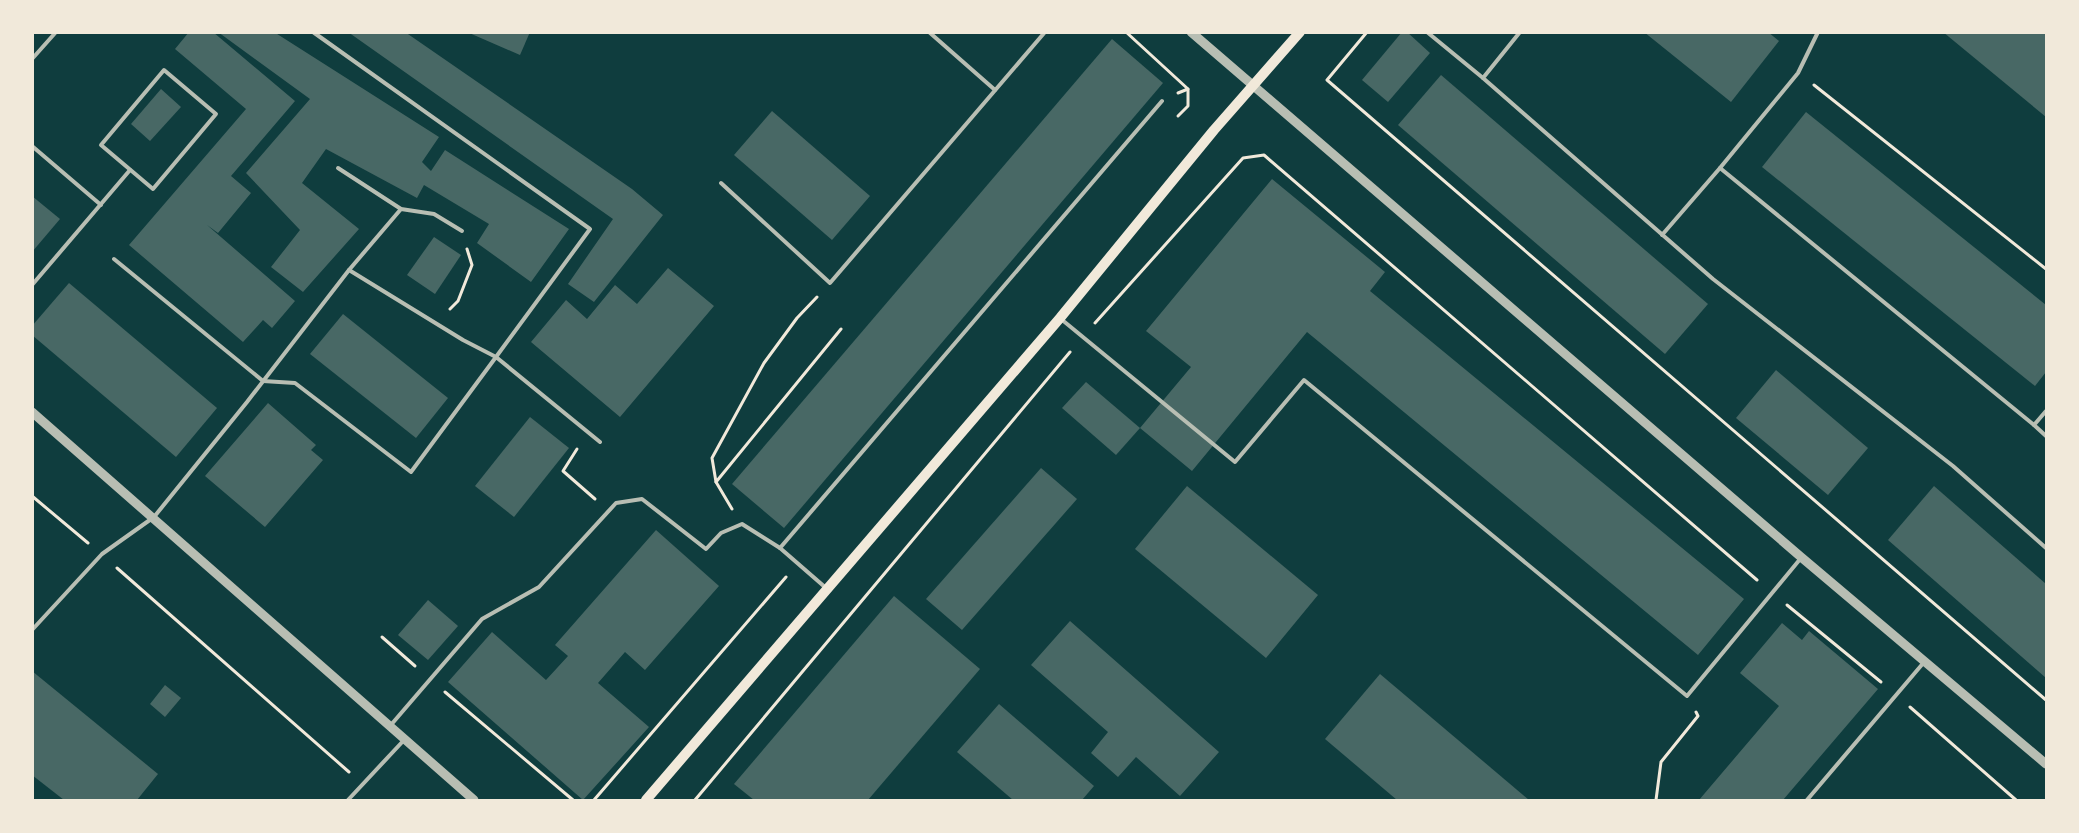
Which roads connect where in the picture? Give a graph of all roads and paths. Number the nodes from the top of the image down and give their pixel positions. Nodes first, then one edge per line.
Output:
1 (56, 32) edge
2 (313, 32) edge
3 (929, 32) edge
4 (1045, 32) edge
5 (1126, 32) edge
6 (1191, 32) edge
7 (1300, 32) edge
8 (1367, 32) edge
9 (1427, 32) edge
10 (1520, 32) edge
11 (1816, 33) edge
12 (32, 59) edge
13 (1798, 73) junction
14 (1483, 78) junction
15 (1253, 86) junction
16 (995, 90) junction
17 (1162, 101) joint
18 (32, 146) edge
19 (338, 168) dead end
20 (1720, 168) junction
21 (130, 170) junction
22 (721, 183) dead end
23 (102, 205) junction
24 (401, 208) junction
25 (462, 231) joint
26 (1662, 235) junction
27 (114, 260) dead end
28 (349, 270) junction
29 (2046, 270) edge
30 (830, 283) junction
31 (32, 285) edge
32 (1060, 318) junction
33 (436, 324) junction
34 (841, 329) dead end
35 (1083, 337) junction
36 (496, 357) junction
37 (263, 381) junction
38 (2046, 411) edge
39 (32, 412) edge
40 (2034, 425) junction
41 (588, 432) junction
42 (2046, 436) edge
43 (600, 442) dead end
44 (716, 482) junction
45 (32, 496) edge
46 (609, 510) junction
47 (154, 516) junction
48 (742, 524) junction
49 (780, 548) junction
50 (2046, 548) edge
51 (102, 554) junction
52 (1801, 557) junction
53 (797, 563) junction
54 (828, 589) junction
55 (1772, 593) junction
56 (32, 630) edge
57 (382, 637) dead end
58 (1925, 661) junction
59 (430, 679) junction
60 (1897, 695) junction
61 (1686, 696) junction
62 (2046, 700) edge
63 (390, 726) junction
64 (405, 739) junction
65 (2046, 764) edge
66 (363, 784) junction
67 (348, 800) edge
68 (474, 800) edge
69 (573, 800) edge
70 (594, 800) edge
71 (646, 800) edge
72 (695, 800) edge
73 (1656, 800) edge
74 (1808, 800) edge
75 (2016, 800) edge

1 - 12 lane
2 - 36 lane
3 - 16 lane
4 - 16 lane
5 - 17 path
6 - 15 street
7 - 15 main road
8 - 62 path
9 - 14 lane
10 - 14 lane
11 - 13 lane
13 - 20 lane
13 - 29 path
14 - 26 lane
15 - 32 main road
15 - 52 street
16 - 30 lane
17 - 49 lane
18 - 23 lane
19 - 24 lane
20 - 26 lane
20 - 40 lane
21 - 21 lane
21 - 23 lane
22 - 30 lane
23 - 31 lane
24 - 25 lane
24 - 28 lane
25 - 33 path
26 - 50 lane
27 - 37 lane
28 - 33 lane
28 - 37 lane
30 - 44 path
32 - 35 lane
32 - 54 main road
33 - 36 lane
34 - 44 path
35 - 55 path
35 - 61 lane
35 - 72 path
36 - 37 lane
36 - 41 lane
37 - 47 lane
38 - 40 lane
39 - 47 street
40 - 42 lane
41 - 43 lane
41 - 46 path
44 - 48 path
45 - 51 path
46 - 48 lane
46 - 59 lane
47 - 51 lane
47 - 63 street
48 - 49 lane
49 - 53 lane
51 - 56 lane
51 - 66 path
52 - 55 lane
52 - 58 street
53 - 54 lane
53 - 70 path
54 - 71 main road
55 - 60 path
55 - 61 lane
57 - 59 path
58 - 60 lane
58 - 65 street
59 - 63 lane
59 - 69 path
60 - 74 lane
60 - 75 path
61 - 73 path
63 - 64 street
64 - 66 lane
64 - 68 street
66 - 67 lane

